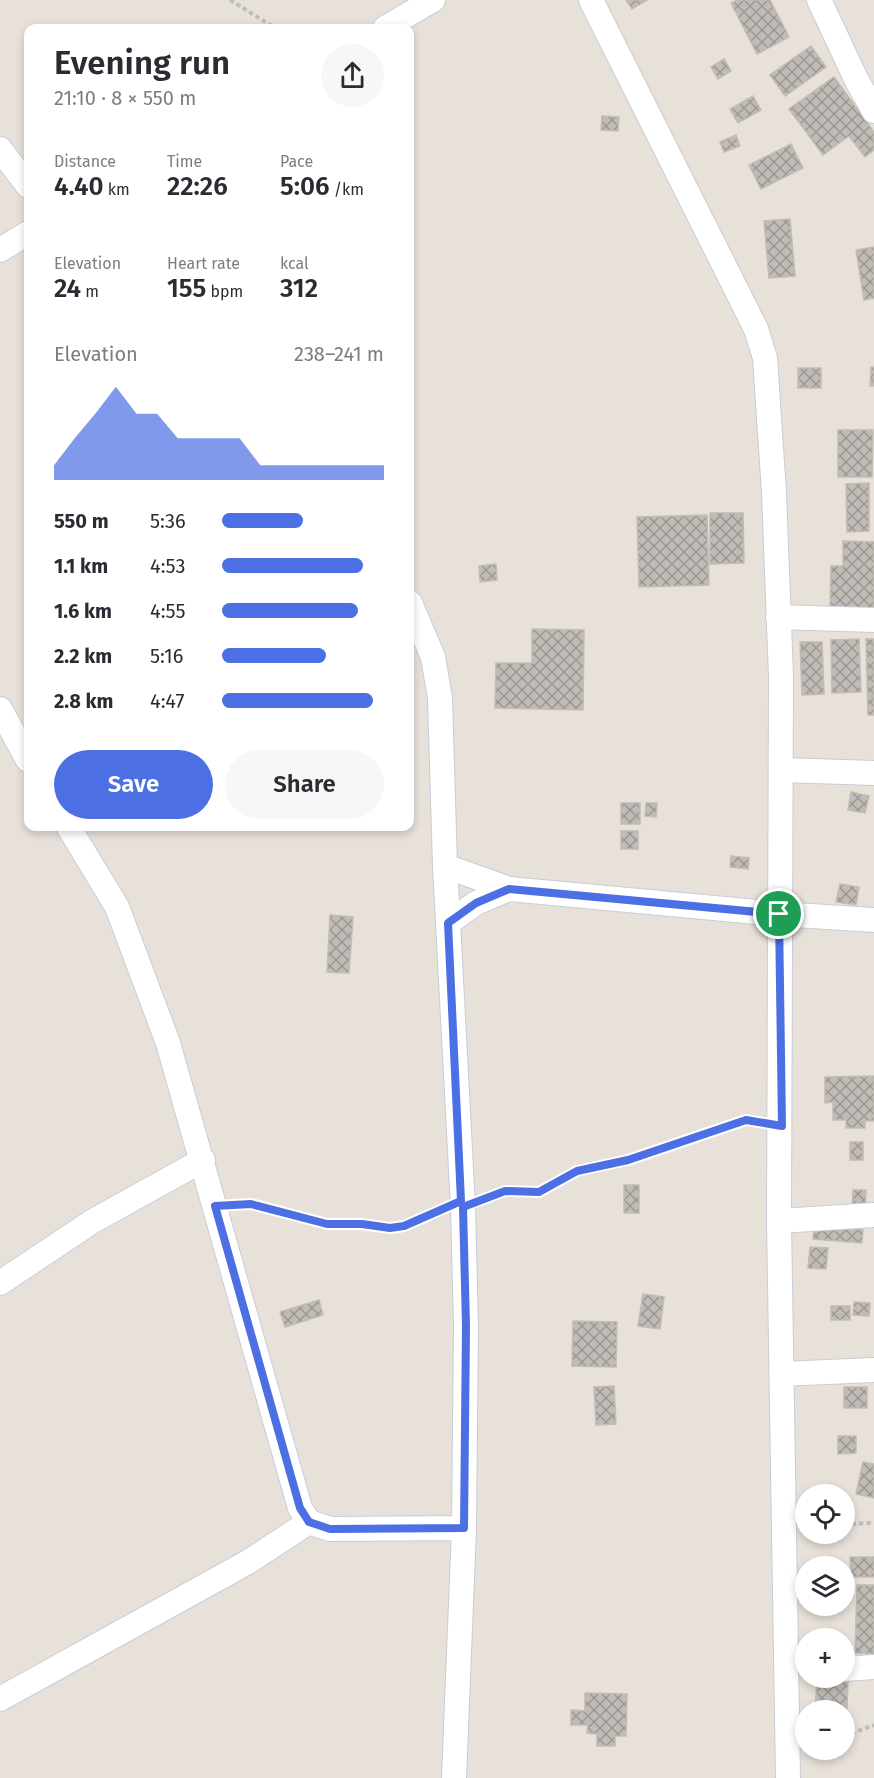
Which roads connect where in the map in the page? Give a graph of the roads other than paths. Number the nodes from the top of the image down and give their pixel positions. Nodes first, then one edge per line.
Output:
1 (433, 0) edge
2 (591, 0) edge
3 (819, 0) edge
4 (392, 24) edge
5 (865, 77) edge
6 (874, 111) edge
7 (0, 149) edge
8 (24, 181) edge
9 (24, 235) edge
10 (0, 250) edge
11 (414, 612) edge
12 (778, 617) junction
13 (874, 620) edge
14 (0, 709) edge
15 (24, 753) edge
16 (782, 770) junction
17 (874, 773) edge
18 (71, 831) edge
19 (446, 866) junction
20 (509, 889) junction
21 (779, 914) junction
22 (874, 920) edge
23 (448, 923) junction
24 (203, 1160) junction
25 (874, 1215) edge
26 (779, 1221) junction
27 (0, 1283) edge
28 (874, 1370) edge
29 (781, 1374) junction
30 (309, 1522) junction
31 (464, 1528) junction
32 (795, 1651) edge
33 (874, 1668) edge
34 (855, 1669) edge
35 (795, 1684) edge
36 (0, 1699) edge
37 (454, 1778) edge
38 (788, 1778) edge

1 - 4 street
2 - 12 street
3 - 5 street
5 - 6 street
7 - 8 street
9 - 10 street
11 - 19 street
12 - 13 street
12 - 16 street
14 - 15 street
16 - 17 street
16 - 21 street
18 - 24 street
19 - 20 street
19 - 23 street
20 - 21 street
20 - 23 street
21 - 22 street
21 - 26 street
23 - 31 street
24 - 27 street
24 - 30 street
25 - 26 street
26 - 29 street
28 - 29 street
29 - 32 street
30 - 31 street
30 - 36 street
31 - 37 street
33 - 34 street
35 - 38 street

